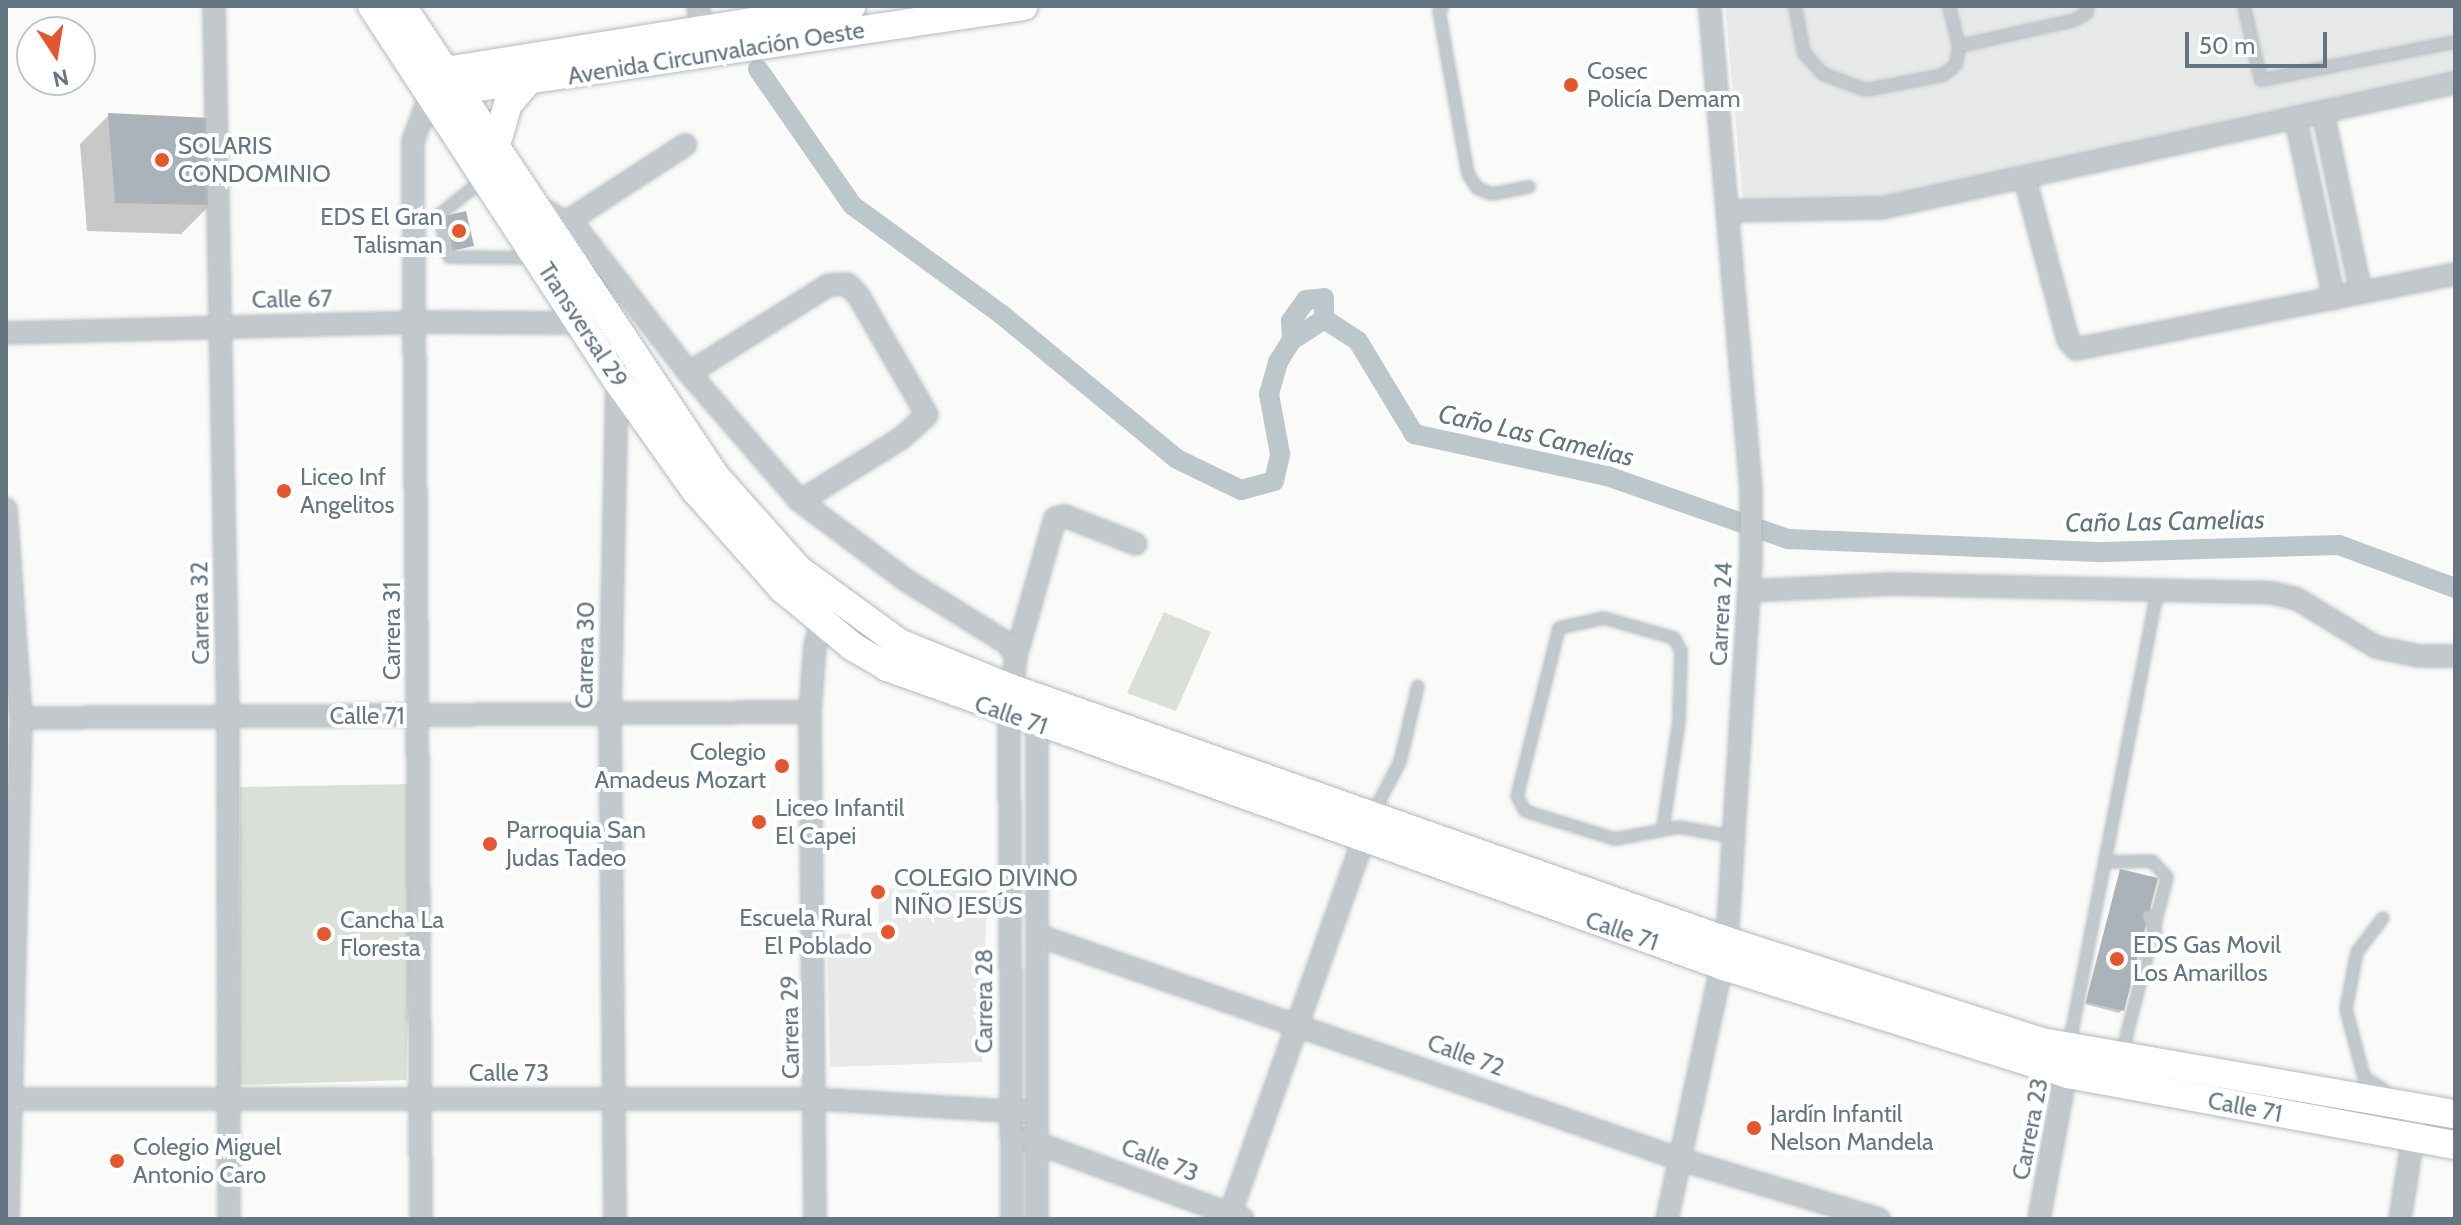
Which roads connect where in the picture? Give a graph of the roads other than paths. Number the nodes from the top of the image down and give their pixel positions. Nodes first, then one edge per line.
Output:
1 (214, 6) edge
2 (372, 6) edge
3 (402, 6) edge
4 (852, 6) edge
5 (1024, 6) edge
6 (1443, 6) edge
7 (1710, 6) edge
8 (1795, 6) edge
9 (1949, 6) edge
10 (2087, 6) edge
11 (2248, 7) edge
12 (700, 17) edge
13 (2455, 42) edge
14 (1959, 46) junction
15 (527, 82) junction
16 (437, 83) junction
17 (2455, 83) edge
18 (2323, 113) junction
19 (2296, 120) junction
20 (685, 145) dead end
21 (496, 163) junction
22 (2025, 179) junction
23 (1529, 187) dead end
24 (532, 202) junction
25 (1729, 211) junction
26 (568, 221) junction
27 (540, 258) junction
28 (2455, 274) edge
29 (2361, 293) junction
30 (2334, 299) junction
31 (416, 322) junction
32 (579, 323) junction
33 (218, 327) junction
34 (6, 333) edge
35 (689, 373) junction
36 (617, 380) junction
37 (800, 501) junction
38 (6, 509) edge
39 (1136, 544) dead end
40 (2158, 589) junction
41 (1749, 591) junction
42 (825, 610) junction
43 (1016, 656) junction
44 (2455, 656) edge
45 (1418, 686) dead end
46 (1023, 706) junction
47 (810, 712) junction
48 (610, 715) junction
49 (228, 716) junction
50 (419, 716) junction
51 (21, 718) junction
52 (1368, 827) junction
53 (1663, 828) junction
54 (1734, 837) junction
55 (2107, 862) junction
56 (2109, 910) dead end
57 (2095, 916) junction
58 (2148, 916) dead end
59 (2383, 918) dead end
60 (2156, 931) junction
61 (1037, 935) junction
62 (1725, 954) junction
63 (1298, 1023) junction
64 (2120, 1059) junction
65 (2068, 1062) junction
66 (9, 1099) edge
67 (229, 1099) junction
68 (420, 1099) junction
69 (614, 1099) junction
70 (817, 1099) junction
71 (2417, 1108) junction
72 (1011, 1110) junction
73 (1037, 1113) junction
74 (2455, 1114) edge
75 (1011, 1135) junction
76 (2414, 1138) junction
77 (1037, 1141) junction
78 (2455, 1145) edge
79 (1682, 1160) junction
80 (1237, 1216) edge
81 (8, 1219) edge
82 (229, 1219) edge
83 (421, 1219) edge
84 (615, 1219) edge
85 (815, 1219) edge
86 (1012, 1219) edge
87 (1037, 1219) edge
88 (1667, 1219) edge
89 (1879, 1219) edge
90 (2039, 1219) edge
91 (2400, 1219) edge

1 - 33 street, Carrera 32
2 - 16 main road, Transversal 29
3 - 16 main road, Transversal 29
4 - 12 main road, Avenida Circunvalación Oeste
5 - 15 main road, Avenida Circunvalación Oeste
6 - 23 lane
7 - 25 street, Carrera 24
8 - 14 lane
9 - 14 lane
10 - 14 lane
11 - 13 lane
12 - 16 main road, Avenida Circunvalación Oeste
15 - 16 main road, Avenida Circunvalación Oeste
15 - 21 main road
16 - 21 main road, Transversal 29
16 - 31 street, Carrera 31
17 - 18 street
18 - 19 street
18 - 29 street
19 - 22 street
19 - 30 street
20 - 26 street
21 - 24 main road, Transversal 29
21 - 27 main road, Transversal 29
21 - 27 lane
22 - 25 street
22 - 30 street
24 - 26 street
24 - 42 main road, Transversal 29
25 - 41 street, Carrera 24
26 - 35 street
27 - 32 main road, Transversal 29
28 - 29 street
29 - 30 street
31 - 32 street, Calle 67
31 - 33 street, Calle 67
31 - 50 street, Carrera 31
32 - 36 main road, Transversal 29
33 - 34 street, Calle 67
33 - 49 street, Carrera 32
35 - 37 street
35 - 37 street
36 - 42 main road, Transversal 29
36 - 48 street, Carrera 30
37 - 43 street
38 - 51 street
39 - 43 street
40 - 41 street
40 - 44 street
40 - 55 lane
41 - 54 street, Carrera 24
42 - 46 main road, Calle 71
42 - 47 street, Carrera 29
43 - 46 street
45 - 52 lane
46 - 52 main road, Calle 71
46 - 61 street
46 - 72 street, Carrera 28
47 - 48 street, Calle 71
47 - 70 street, Carrera 29
48 - 50 street, Calle 71
48 - 69 street, Carrera 30
49 - 50 street, Calle 71
49 - 51 street, Calle 71
49 - 67 street, Carrera 32
50 - 68 street, Carrera 31
51 - 66 street
52 - 62 main road, Calle 71
52 - 63 street
53 - 53 lane
53 - 54 lane
54 - 62 street, Carrera 24
55 - 57 lane
55 - 60 lane
56 - 57 lane
57 - 65 lane
58 - 60 lane
59 - 71 lane
60 - 64 lane
61 - 63 street, Calle 72
61 - 73 street
62 - 65 main road, Calle 71
62 - 79 street, Carrera 24
63 - 79 street, Calle 72
63 - 80 street
64 - 65 main road, Calle 71
64 - 71 main road, Calle 71
65 - 76 main road, Calle 71
65 - 90 street, Carrera 23
66 - 67 street, Calle 73
66 - 81 street
67 - 68 street, Calle 73
67 - 82 street, Carrera 32
68 - 69 street, Calle 73
68 - 83 street, Carrera 31
69 - 70 street, Calle 73
69 - 84 street, Carrera 30
70 - 72 street, Calle 73
70 - 85 street, Carrera 29
71 - 74 main road, Calle 71
71 - 76 street
72 - 73 street, Calle 73
72 - 75 street, Carrera 28
73 - 77 street
75 - 77 street, Calle 73
75 - 86 street, Carrera 28
76 - 78 main road, Calle 71
76 - 91 street
77 - 80 street, Calle 73
77 - 87 street
79 - 88 street, Carrera 24
79 - 89 street, Calle 72

